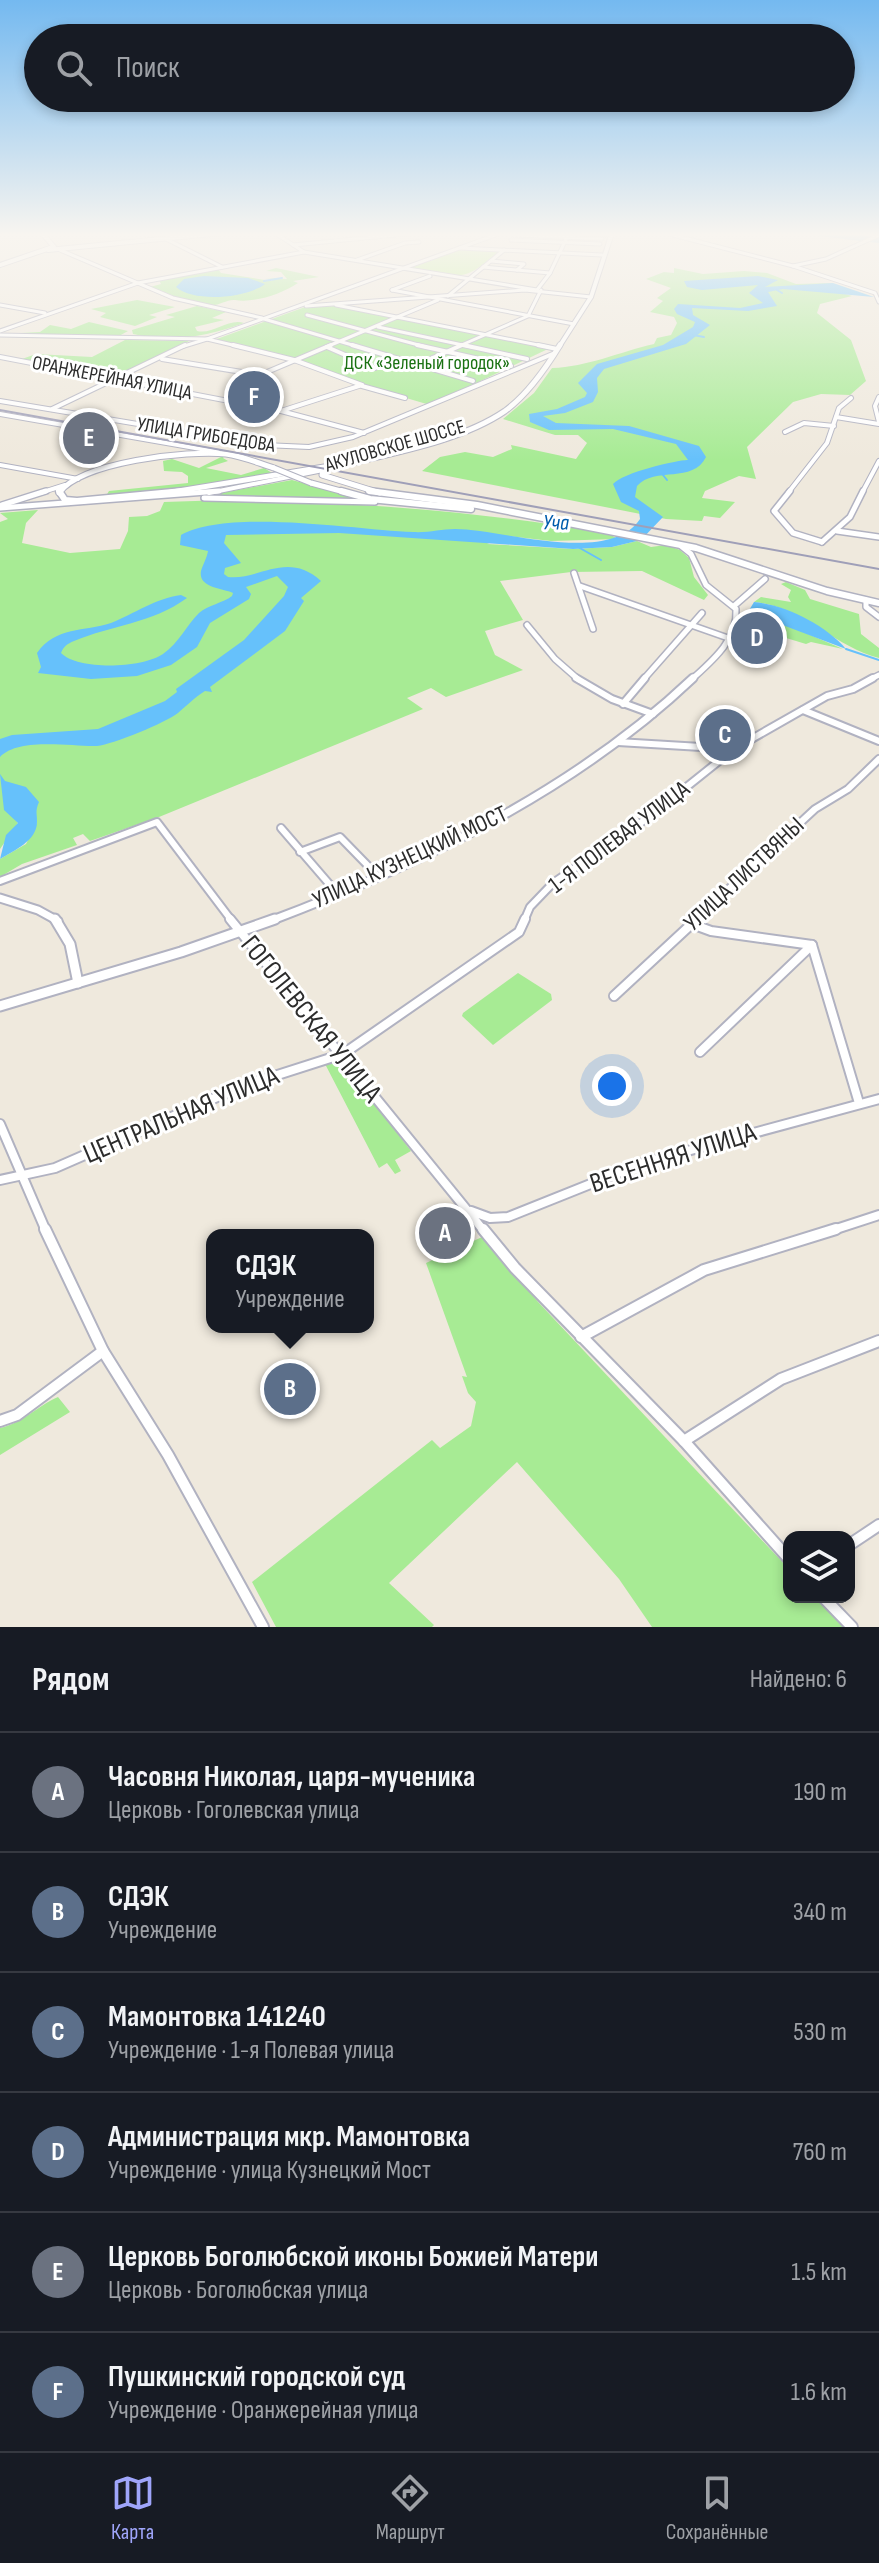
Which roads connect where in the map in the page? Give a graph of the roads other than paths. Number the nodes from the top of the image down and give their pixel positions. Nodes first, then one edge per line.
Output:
1 (21, 309) edge
2 (63, 309) edge
3 (220, 309) edge
4 (292, 309) edge
5 (357, 309) edge
6 (418, 309) edge
7 (488, 309) edge
8 (531, 309) edge
9 (583, 309) edge
10 (48, 314) junction
11 (307, 315) dead end
12 (528, 316) junction
13 (399, 317) junction
14 (264, 319) junction
15 (574, 324) junction
16 (376, 326) junction
17 (362, 332) junction
18 (0, 333) edge
19 (486, 335) junction
20 (207, 339) junction
21 (339, 341) junction
22 (327, 346) junction
23 (463, 346) junction
24 (556, 351) junction
25 (448, 352) junction
26 (0, 357) edge
27 (435, 358) junction
28 (162, 359) junction
29 (527, 359) dead end
30 (294, 360) junction
31 (417, 364) junction
32 (511, 366) dead end
33 (527, 366) junction
34 (375, 368) dead end
35 (544, 368) junction
36 (476, 369) dead end
37 (118, 378) junction
38 (473, 381) dead end
39 (362, 385) junction
40 (879, 397) edge
41 (405, 398) dead end
42 (851, 398) dead end
43 (0, 401) edge
44 (52, 409) junction
45 (281, 411) junction
46 (0, 414) edge
47 (836, 417) junction
48 (879, 421) edge
49 (834, 426) junction
50 (785, 432) dead end
51 (364, 433) junction
52 (189, 447) junction
53 (226, 454) junction
54 (184, 456) junction
55 (879, 461) edge
56 (0, 465) edge
57 (323, 470) junction
58 (78, 479) junction
59 (65, 485) junction
60 (138, 499) junction
61 (77, 501) junction
62 (400, 503) junction
63 (0, 507) edge
64 (531, 516) junction
65 (837, 531) junction
66 (879, 537) edge
67 (822, 542) joint
68 (695, 555) junction
69 (574, 573) dead end
70 (765, 579) dead end
71 (580, 586) junction
72 (866, 600) junction
73 (879, 603) edge
74 (734, 606) junction
75 (702, 613) dead end
76 (879, 617) edge
77 (692, 623) junction
78 (527, 625) dead end
79 (593, 629) dead end
80 (728, 638) junction
81 (879, 675) edge
82 (623, 704) junction
83 (803, 710) junction
84 (653, 714) junction
85 (879, 741) edge
86 (618, 742) junction
87 (734, 749) junction
88 (879, 759) edge
89 (281, 828) dead end
90 (300, 852) junction
91 (377, 875) junction
92 (0, 881) edge
93 (337, 893) junction
94 (0, 898) edge
95 (692, 924) junction
96 (242, 934) junction
97 (812, 945) junction
98 (78, 983) junction
99 (614, 996) dead end
100 (0, 1006) edge
101 (700, 1052) dead end
102 (343, 1054) junction
103 (879, 1099) edge
104 (859, 1103) junction
105 (0, 1124) edge
106 (19, 1174) junction
107 (0, 1180) edge
108 (471, 1211) junction
109 (879, 1215) edge
110 (581, 1337) junction
111 (879, 1341) edge
112 (103, 1351) junction
113 (0, 1421) edge
114 (684, 1441) junction
115 (879, 1525) edge
116 (855, 1541) edge
117 (783, 1552) edge
118 (829, 1603) edge
119 (263, 1627) edge
120 (852, 1627) edge

1 - 10 street
2 - 10 street
3 - 14 street
4 - 14 street
5 - 13 street
6 - 13 street
7 - 12 street
8 - 12 street
9 - 15 main road, АКУЛОВСКОЕ ШОССЕ
10 - 18 street
11 - 17 street
12 - 15 street
12 - 19 street
13 - 16 street
13 - 19 street
14 - 20 street
14 - 21 street
15 - 24 main road, АКУЛОВСКОЕ ШОССЕ
16 - 17 street
16 - 23 street
17 - 21 street
17 - 25 street
18 - 20 street
19 - 23 street
19 - 24 street
20 - 28 street
20 - 30 street
21 - 22 street
21 - 31 street
22 - 30 street
22 - 34 street
23 - 25 street
23 - 29 street
24 - 33 street, УЛИЦА ГРИБОЕДОВА
24 - 35 main road, АКУЛОВСКОЕ ШОССЕ
25 - 27 street
25 - 32 street
26 - 37 street, ОРАНЖЕРЕЙНАЯ УЛИЦА
27 - 31 street
27 - 36 street
28 - 30 street
28 - 37 street
30 - 39 street
31 - 38 street
33 - 35 street
33 - 51 street, УЛИЦА ГРИБОЕДОВА
35 - 57 main road, АКУЛОВСКОЕ ШОССЕ
35 - 61 main road, АКУЛОВСКОЕ ШОССЕ
37 - 44 street
37 - 45 street, ОРАНЖЕРЕЙНАЯ УЛИЦА
39 - 41 street
39 - 45 street
40 - 48 street
42 - 47 street
43 - 44 street, УЛИЦА ГРИБОЕДОВА
44 - 51 street, УЛИЦА ГРИБОЕДОВА
45 - 51 street, ОРАНЖЕРЕЙНАЯ УЛИЦА
46 - 52 street
47 - 48 street
47 - 49 street
49 - 50 street
49 - 67 street
52 - 53 street
52 - 54 street
53 - 54 main road
53 - 62 main road, bridge
54 - 58 main road
55 - 65 street
56 - 58 street
57 - 60 street, АКУЛОВСКОЕ ШОССЕ
57 - 64 main road
58 - 59 main road
59 - 61 main road
59 - 63 street
60 - 62 street
60 - 63 street, АКУЛОВСКОЕ ШОССЕ
61 - 63 street, АКУЛОВСКОЕ ШОССЕ
62 - 64 main road
64 - 68 main road
65 - 66 street
65 - 67 street
68 - 72 main road
68 - 74 street
69 - 71 street
70 - 74 street
71 - 77 street
71 - 79 street
72 - 73 main road
72 - 76 street
74 - 80 street, УЛИЦА КУЗНЕЦКИЙ МОСТ
75 - 77 street
77 - 80 street
77 - 82 street
78 - 82 street
80 - 84 street, УЛИЦА КУЗНЕЦКИЙ МОСТ
81 - 83 street, 1-Я ПОЛЕВАЯ УЛИЦА
82 - 84 street
83 - 85 street
83 - 87 street, 1-Я ПОЛЕВАЯ УЛИЦА
84 - 86 street, УЛИЦА КУЗНЕЦКИЙ МОСТ
86 - 87 street
86 - 91 street, УЛИЦА КУЗНЕЦКИЙ МОСТ
87 - 102 street, 1-Я ПОЛЕВАЯ УЛИЦА
88 - 95 street, УЛИЦА ЛИСТВЯНЫ
89 - 90 street
90 - 91 street
90 - 93 street
91 - 93 street, УЛИЦА КУЗНЕЦКИЙ МОСТ
92 - 96 street, ГОГОЛЕВСКАЯ УЛИЦА
93 - 96 street, УЛИЦА КУЗНЕЦКИЙ МОСТ
94 - 98 street
95 - 97 street
95 - 99 street, УЛИЦА ЛИСТВЯНЫ
96 - 98 street, УЛИЦА КУЗНЕЦКИЙ МОСТ
96 - 102 street, ГОГОЛЕВСКАЯ УЛИЦА
97 - 101 street
97 - 104 street
98 - 100 street, УЛИЦА КУЗНЕЦКИЙ МОСТ
102 - 106 street, ЦЕНТРАЛЬНАЯ УЛИЦА
102 - 108 street, ГОГОЛЕВСКАЯ УЛИЦА
103 - 104 street, ВЕСЕННЯЯ УЛИЦА
104 - 108 street, ВЕСЕННЯЯ УЛИЦА
105 - 106 street
106 - 107 street, ЦЕНТРАЛЬНАЯ УЛИЦА
106 - 112 street
108 - 110 street, ГОГОЛЕВСКАЯ УЛИЦА
109 - 110 street
110 - 114 street, ГОГОЛЕВСКАЯ УЛИЦА
111 - 114 street
112 - 113 street
112 - 119 street
114 - 117 street, ГОГОЛЕВСКАЯ УЛИЦА
115 - 116 street
118 - 120 street

